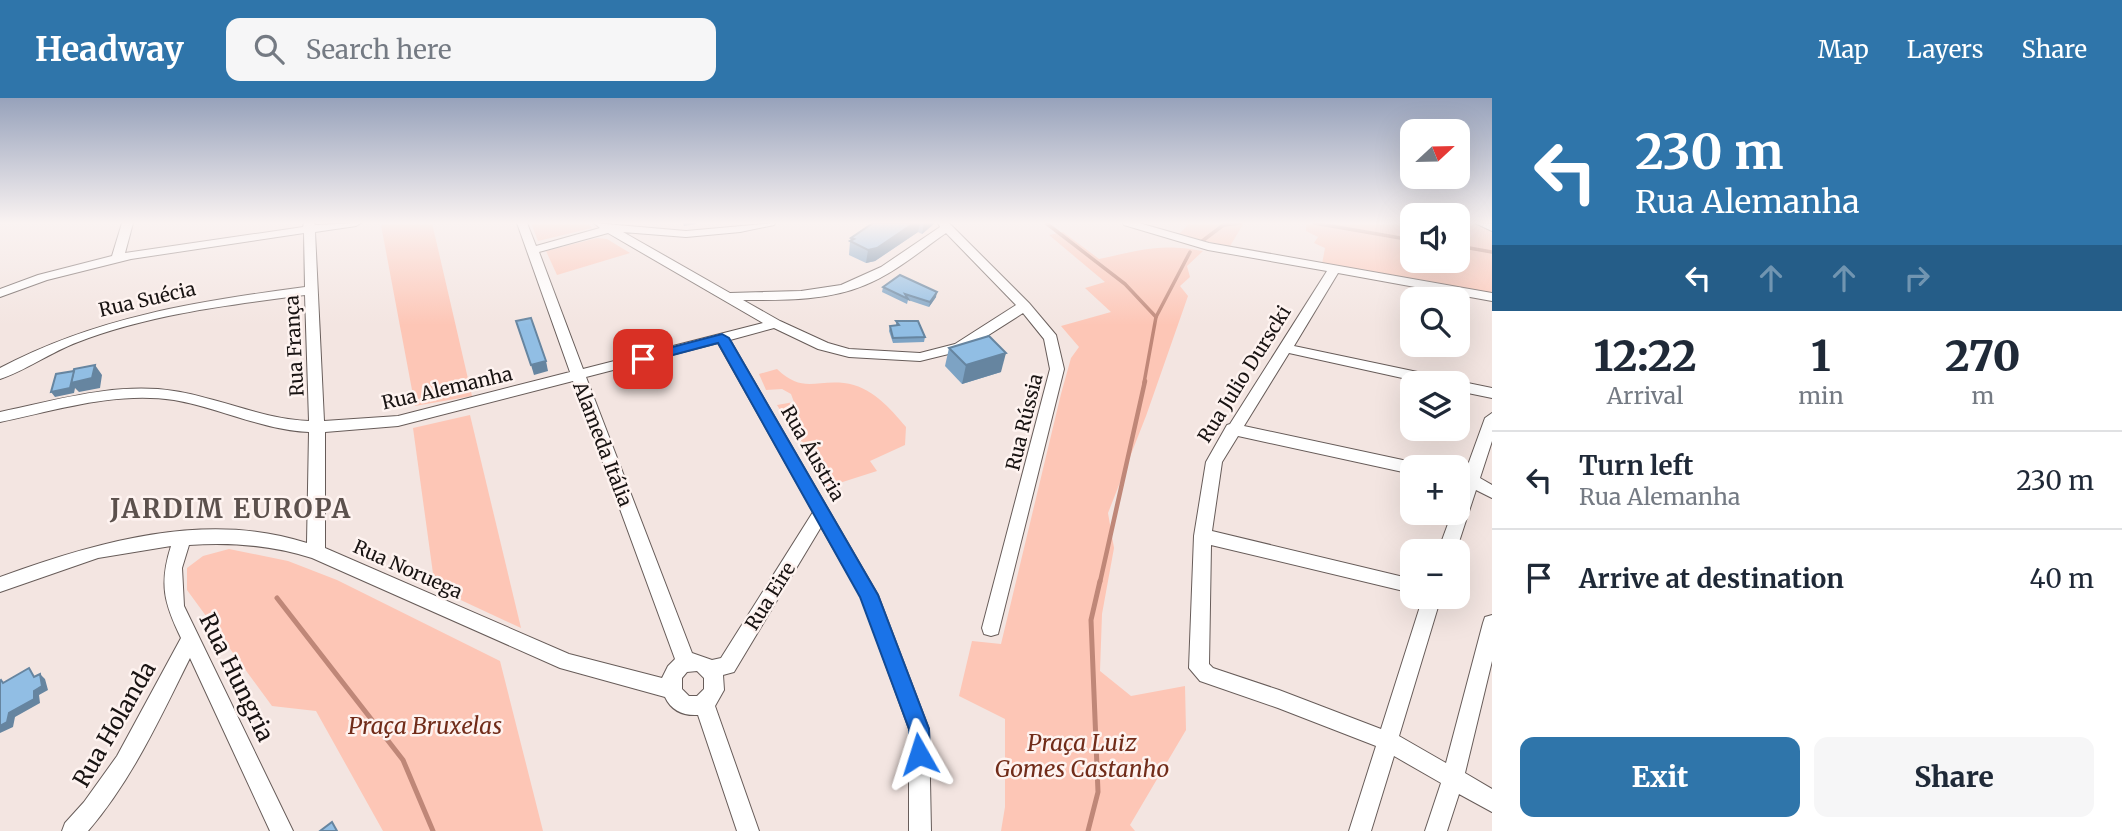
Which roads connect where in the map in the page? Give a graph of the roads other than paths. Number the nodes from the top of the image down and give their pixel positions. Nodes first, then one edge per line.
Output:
1 (118, 257) edge
2 (309, 257) edge
3 (534, 257) edge
4 (659, 257) edge
5 (899, 257) edge
6 (976, 257) edge
7 (1267, 257) edge
8 (1334, 270) junction
9 (310, 290) junction
10 (4, 291) edge
11 (726, 296) junction
12 (1492, 298) edge
13 (1024, 306) junction
14 (775, 324) junction
15 (722, 338) junction
16 (1284, 348) junction
17 (1400, 373) edge
18 (0, 374) edge
19 (578, 376) junction
20 (1470, 388) edge
21 (1492, 393) edge
22 (0, 417) edge
23 (1492, 418) edge
24 (317, 425) junction
25 (1232, 429) junction
26 (1400, 465) edge
27 (1470, 465) edge
28 (1470, 481) edge
29 (1492, 492) edge
30 (822, 511) junction
31 (1203, 536) junction
32 (182, 539) junction
33 (316, 552) junction
34 (1400, 583) edge
35 (0, 585) edge
36 (1428, 609) edge
37 (1492, 623) edge
38 (991, 628) dead end
39 (191, 636) junction
40 (686, 664) junction
41 (710, 669) junction
42 (670, 690) junction
43 (704, 703) junction
44 (1390, 741) junction
45 (1453, 778) junction
46 (1492, 801) edge
47 (73, 831) edge
48 (282, 831) edge
49 (748, 831) edge
50 (920, 831) edge
51 (1360, 831) edge
52 (1436, 831) edge

1 - 10 street
2 - 9 street, Rua França
3 - 19 street, Alameda Itália
4 - 11 street
5 - 11 street
6 - 13 street, Rua Rússia
7 - 8 street
8 - 12 street
8 - 16 street, Rua Julio Durscki
9 - 18 street, Rua Suécia
9 - 24 street, Rua França
11 - 14 street
13 - 14 street
13 - 38 street, Rua Rússia
14 - 15 street, Rua Alemanha
15 - 19 street, Rua Alemanha
15 - 30 street, Rua Áustria
16 - 17 street
16 - 25 street, Rua Julio Durscki
19 - 24 street, Rua Alemanha
19 - 40 street, Alameda Itália
20 - 21 street
22 - 24 street, Rua Alemanha
23 - 27 street
24 - 33 street, Rua França
25 - 26 street
25 - 31 street, Rua Julio Durscki
28 - 29 street
30 - 41 street, Rua Eire
30 - 50 street, Rua Áustria
31 - 34 street
31 - 44 street, Rua Julio Durscki
32 - 33 street, Rua Noruega
32 - 35 street, Rua Noruega
32 - 39 street, Rua Hungria
33 - 42 street, Rua Noruega
36 - 44 street
37 - 45 street
39 - 47 street, Rua Holanda
39 - 48 street, Rua Hungria
40 - 41 street
40 - 42 street
41 - 43 street
42 - 43 street
43 - 49 street
44 - 45 street
44 - 51 street
45 - 46 street
45 - 52 street

